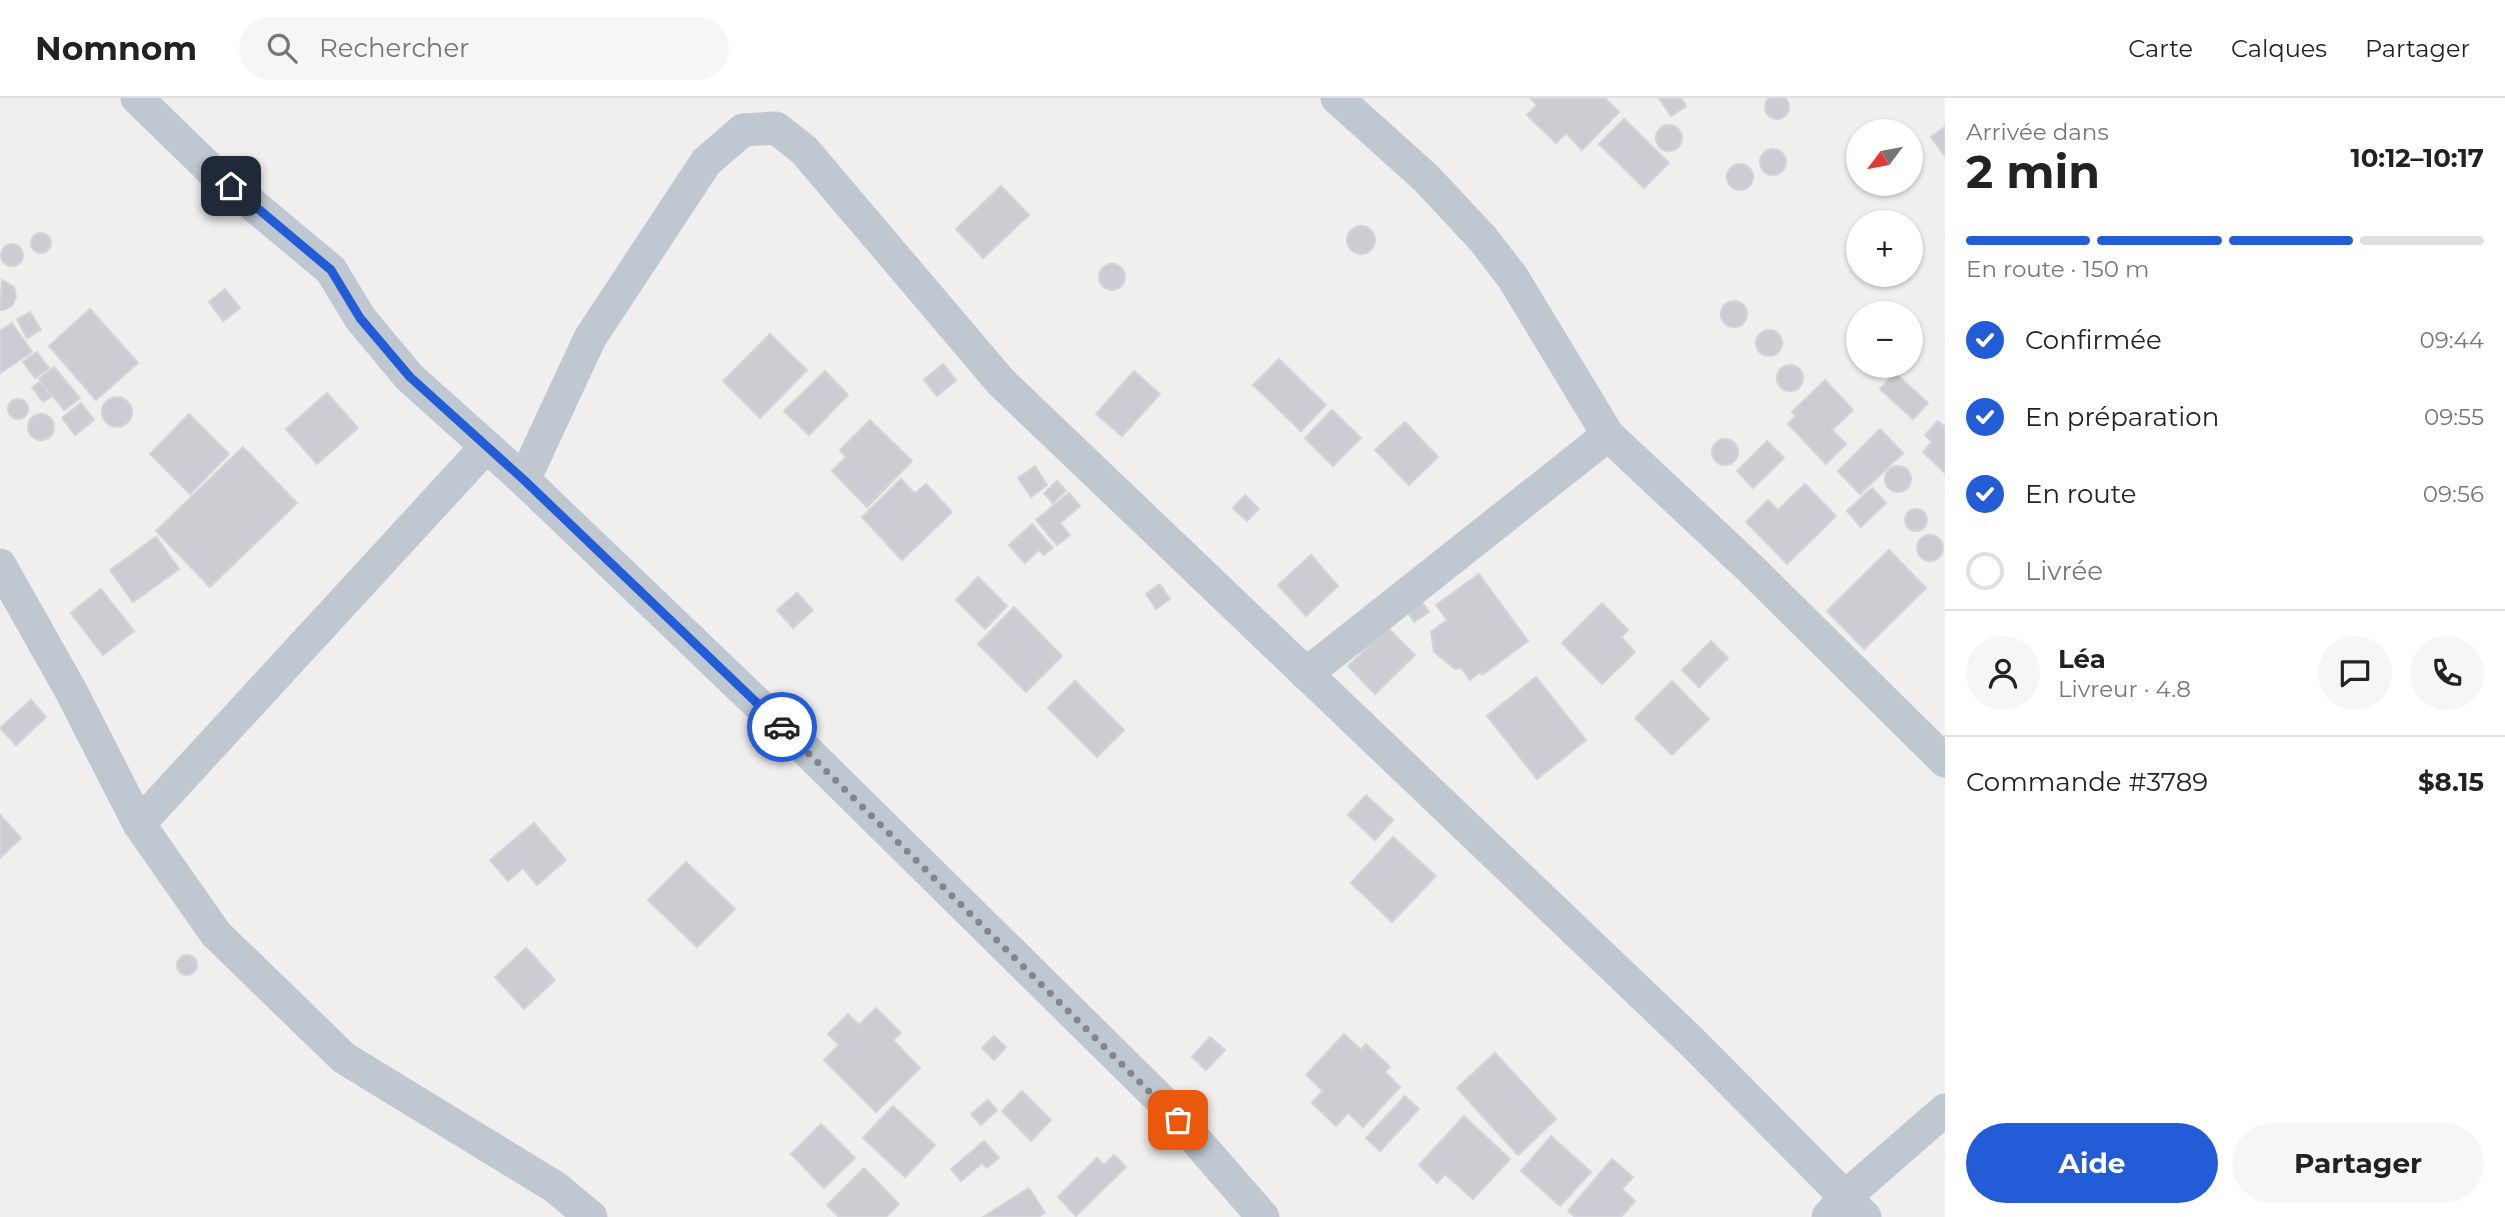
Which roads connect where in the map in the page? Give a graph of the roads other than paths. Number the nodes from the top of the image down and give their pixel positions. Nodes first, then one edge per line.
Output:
1 (138, 98) edge
2 (1337, 98) edge
3 (1608, 435) junction
4 (485, 448) junction
5 (524, 480) junction
6 (0, 565) edge
7 (1306, 674) junction
8 (1945, 761) edge
9 (139, 824) junction
10 (1945, 1110) edge
11 (1846, 1210) edge
12 (591, 1217) edge
13 (1262, 1217) edge

1 - 4 street
2 - 3 street
3 - 7 street
3 - 8 street
4 - 5 street
4 - 9 street
5 - 7 street
5 - 13 street
6 - 9 street
7 - 11 street
9 - 12 street
10 - 11 street

